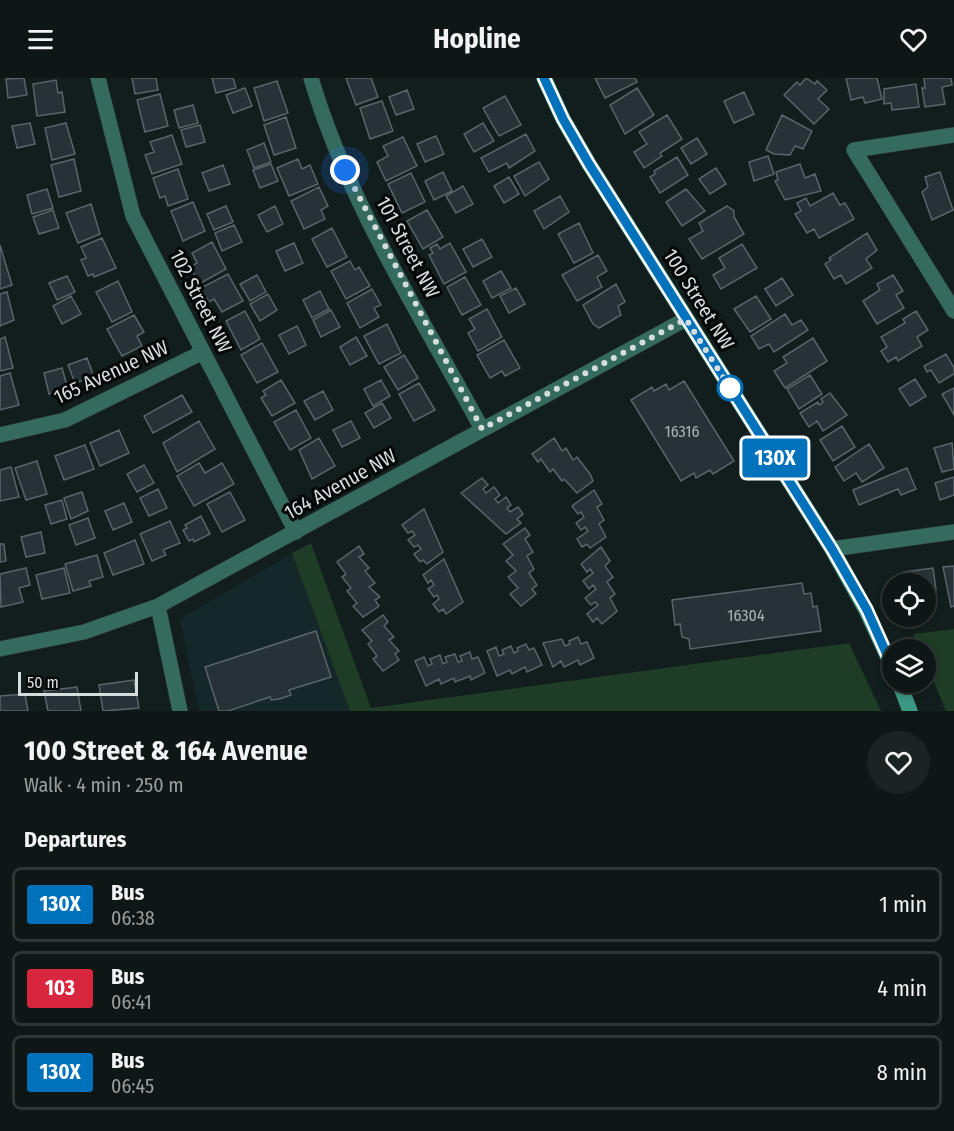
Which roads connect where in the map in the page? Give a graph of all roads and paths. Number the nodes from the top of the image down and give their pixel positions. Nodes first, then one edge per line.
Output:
1 (98, 78) edge
2 (311, 78) edge
3 (544, 78) edge
4 (954, 135) edge
5 (954, 311) edge
6 (686, 319) junction
7 (203, 351) junction
8 (482, 429) junction
9 (0, 435) edge
10 (296, 532) junction
11 (954, 532) edge
12 (832, 549) junction
13 (158, 606) junction
14 (882, 644) edge
15 (0, 649) edge
16 (903, 693) edge
17 (180, 711) edge
18 (910, 711) edge

1 - 7 street, 102 Street NW
2 - 8 street, 101 Street NW
3 - 6 street, 100 Street NW
4 - 5 street
6 - 8 street, 164 Avenue NW
6 - 12 street, 100 Street NW
7 - 9 street, 165 Avenue NW
7 - 10 street, 102 Street NW
8 - 10 street, 164 Avenue NW
10 - 13 street, 164 Avenue NW
11 - 12 street
12 - 14 street, 100 Street NW
13 - 15 street, 164 Avenue NW
13 - 17 street
16 - 18 street

